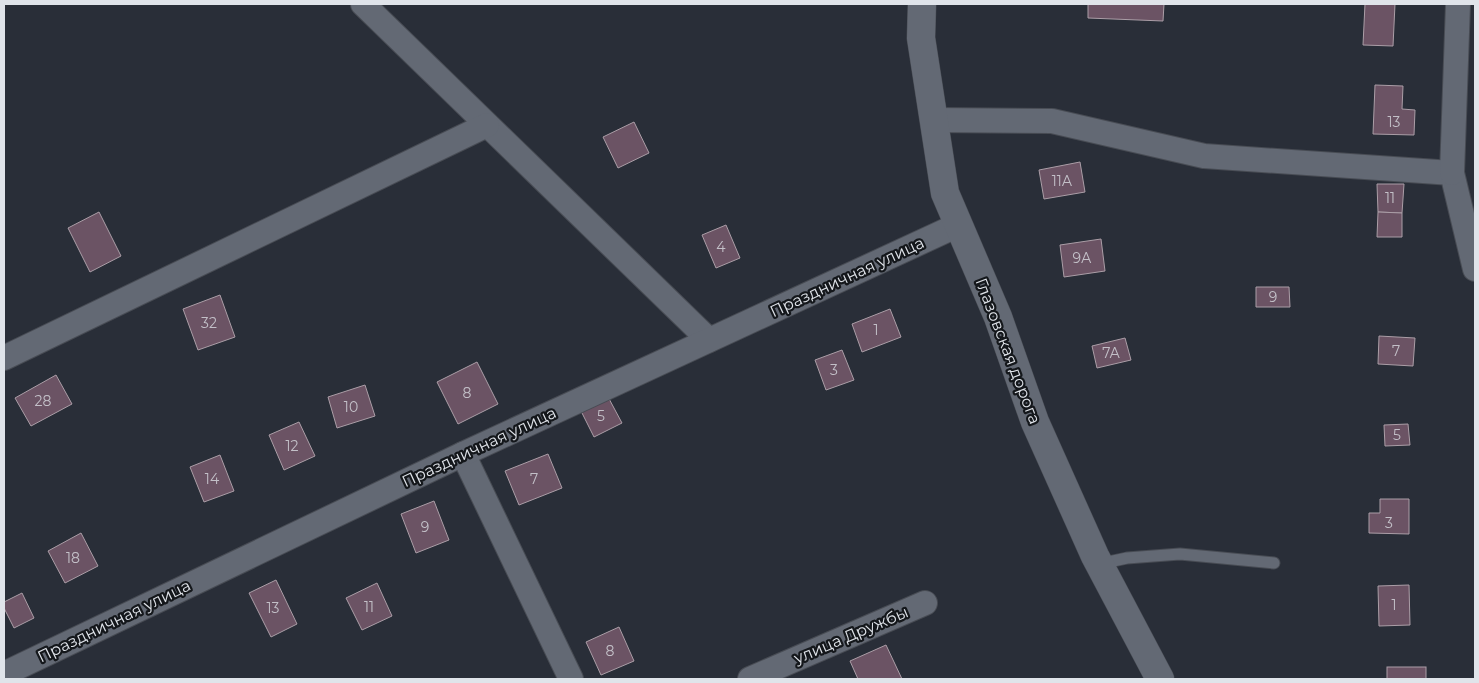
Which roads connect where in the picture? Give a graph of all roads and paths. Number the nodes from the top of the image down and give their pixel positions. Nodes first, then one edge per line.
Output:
1 (363, 4) edge
2 (922, 4) edge
3 (1458, 4) edge
4 (933, 120) junction
5 (487, 126) junction
6 (1452, 173) junction
7 (958, 225) junction
8 (1475, 269) edge
9 (709, 340) junction
10 (4, 358) edge
11 (463, 454) junction
12 (1274, 563) dead end
13 (1099, 564) junction
14 (925, 603) dead end
15 (4, 674) edge
16 (571, 679) edge
17 (750, 679) edge
18 (1160, 679) edge

1 - 5 street
2 - 4 street, Глазовская дорога
3 - 6 street
4 - 6 street
4 - 7 street, Глазовская дорога
5 - 9 street
5 - 10 street
6 - 8 street
7 - 9 street, Праздничная улица
7 - 13 street, Глазовская дорога
9 - 11 street, Праздничная улица
11 - 15 street, Праздничная улица
11 - 16 street
12 - 13 lane
13 - 18 street, Глазовская дорога
14 - 17 street, улица Дружбы

